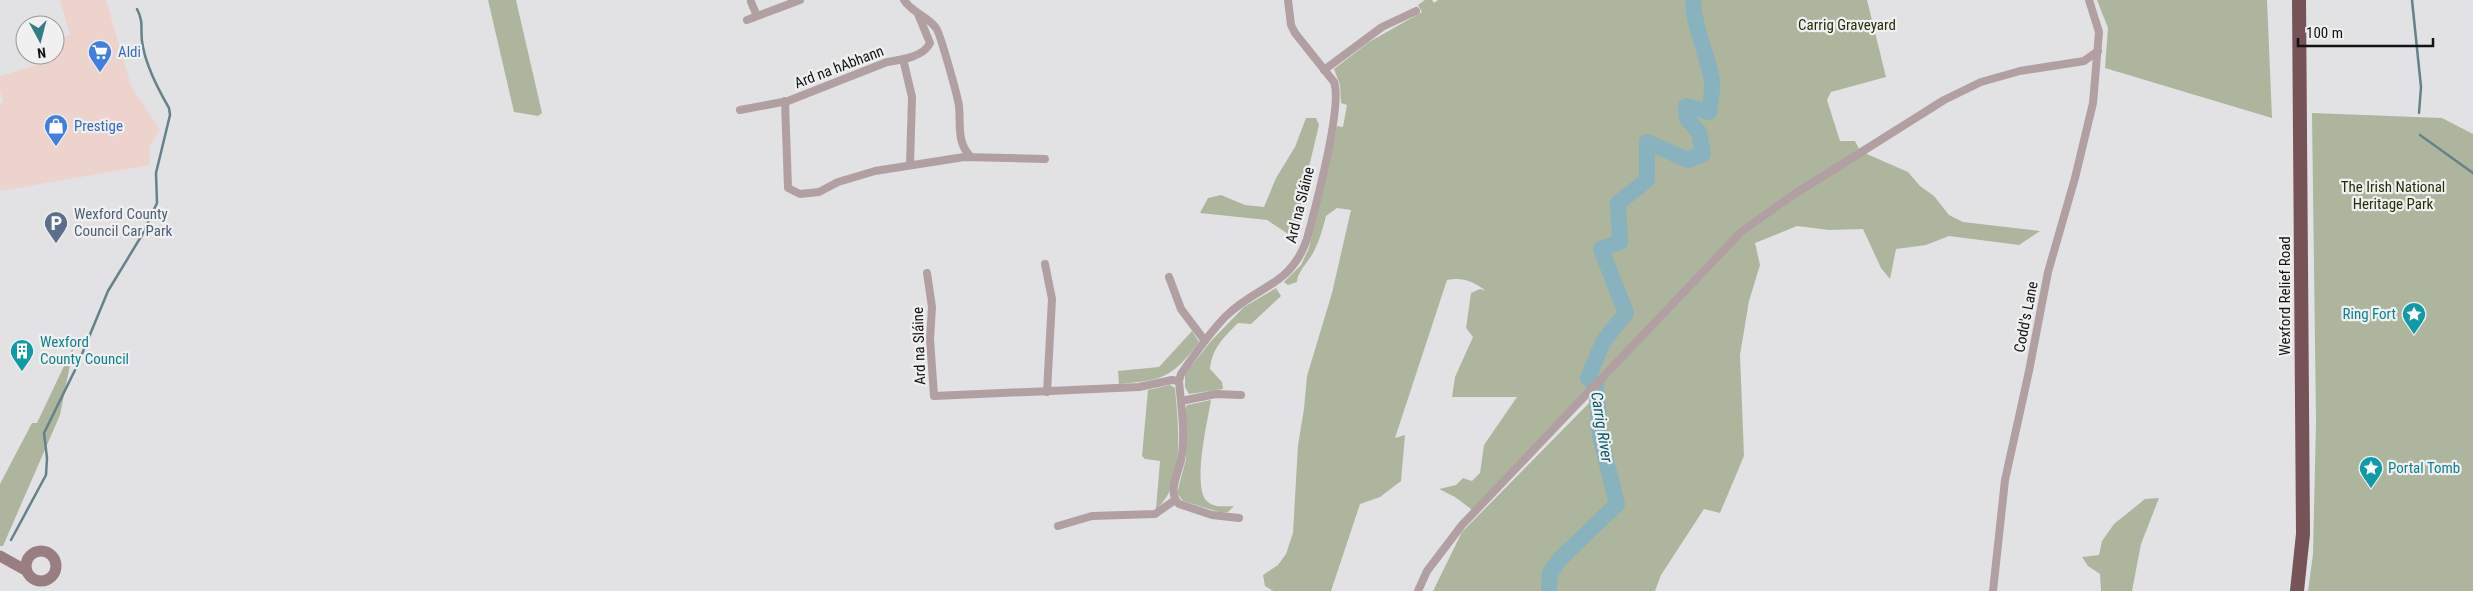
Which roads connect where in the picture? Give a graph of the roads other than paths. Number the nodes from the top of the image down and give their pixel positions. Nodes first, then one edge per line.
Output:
1 (800, 0) edge
2 (904, 0) edge
3 (1288, 0) edge
4 (2088, 0) edge
5 (2298, 0) edge
6 (751, 2) dead end
7 (1416, 10) dead end
8 (918, 14) junction
9 (756, 16) junction
10 (748, 20) dead end
11 (2098, 51) junction
12 (903, 59) junction
13 (1324, 70) junction
14 (785, 102) junction
15 (740, 110) dead end
16 (972, 157) junction
17 (1045, 160) dead end
18 (910, 164) junction
19 (1045, 264) dead end
20 (927, 273) dead end
21 (1169, 277) dead end
22 (1205, 341) junction
23 (1180, 381) junction
24 (1047, 392) junction
25 (1241, 395) dead end
26 (1181, 401) junction
27 (1174, 500) junction
28 (1239, 518) dead end
29 (1058, 526) dead end
30 (31, 554) junction
31 (1, 556) edge
32 (28, 574) junction
33 (44, 586) edge
34 (33, 591) edge
35 (1418, 591) edge
36 (1993, 591) edge
37 (2297, 591) edge

1 - 9 street
2 - 8 street, Ard na hAbhann
3 - 13 street, Ard na Sláine
4 - 11 street, Codd's Lane
5 - 37 highway, Wexford Relief Road
6 - 9 street
7 - 13 street
8 - 12 street, Ard na hAbhann
8 - 16 street, Ard na hAbhann
9 - 10 street
11 - 35 street
11 - 36 street, Codd's Lane
12 - 14 street, Ard na hAbhann
12 - 18 street, Ard na hAbhann
13 - 22 street, Ard na Sláine
14 - 15 street, Ard na hAbhann
14 - 18 street, Ard na hAbhann
16 - 17 street, Ard na hAbhann
16 - 18 street, Ard na hAbhann
19 - 24 street
20 - 24 street, Ard na Sláine
21 - 22 street
22 - 23 street, Ard na Sláine
23 - 24 street, Ard na Sláine
23 - 26 street
25 - 26 street
26 - 27 street
27 - 28 street
27 - 29 street
30 - 31 street
30 - 32 street
30 - 33 street
31 - 32 street
32 - 33 street
32 - 34 street

